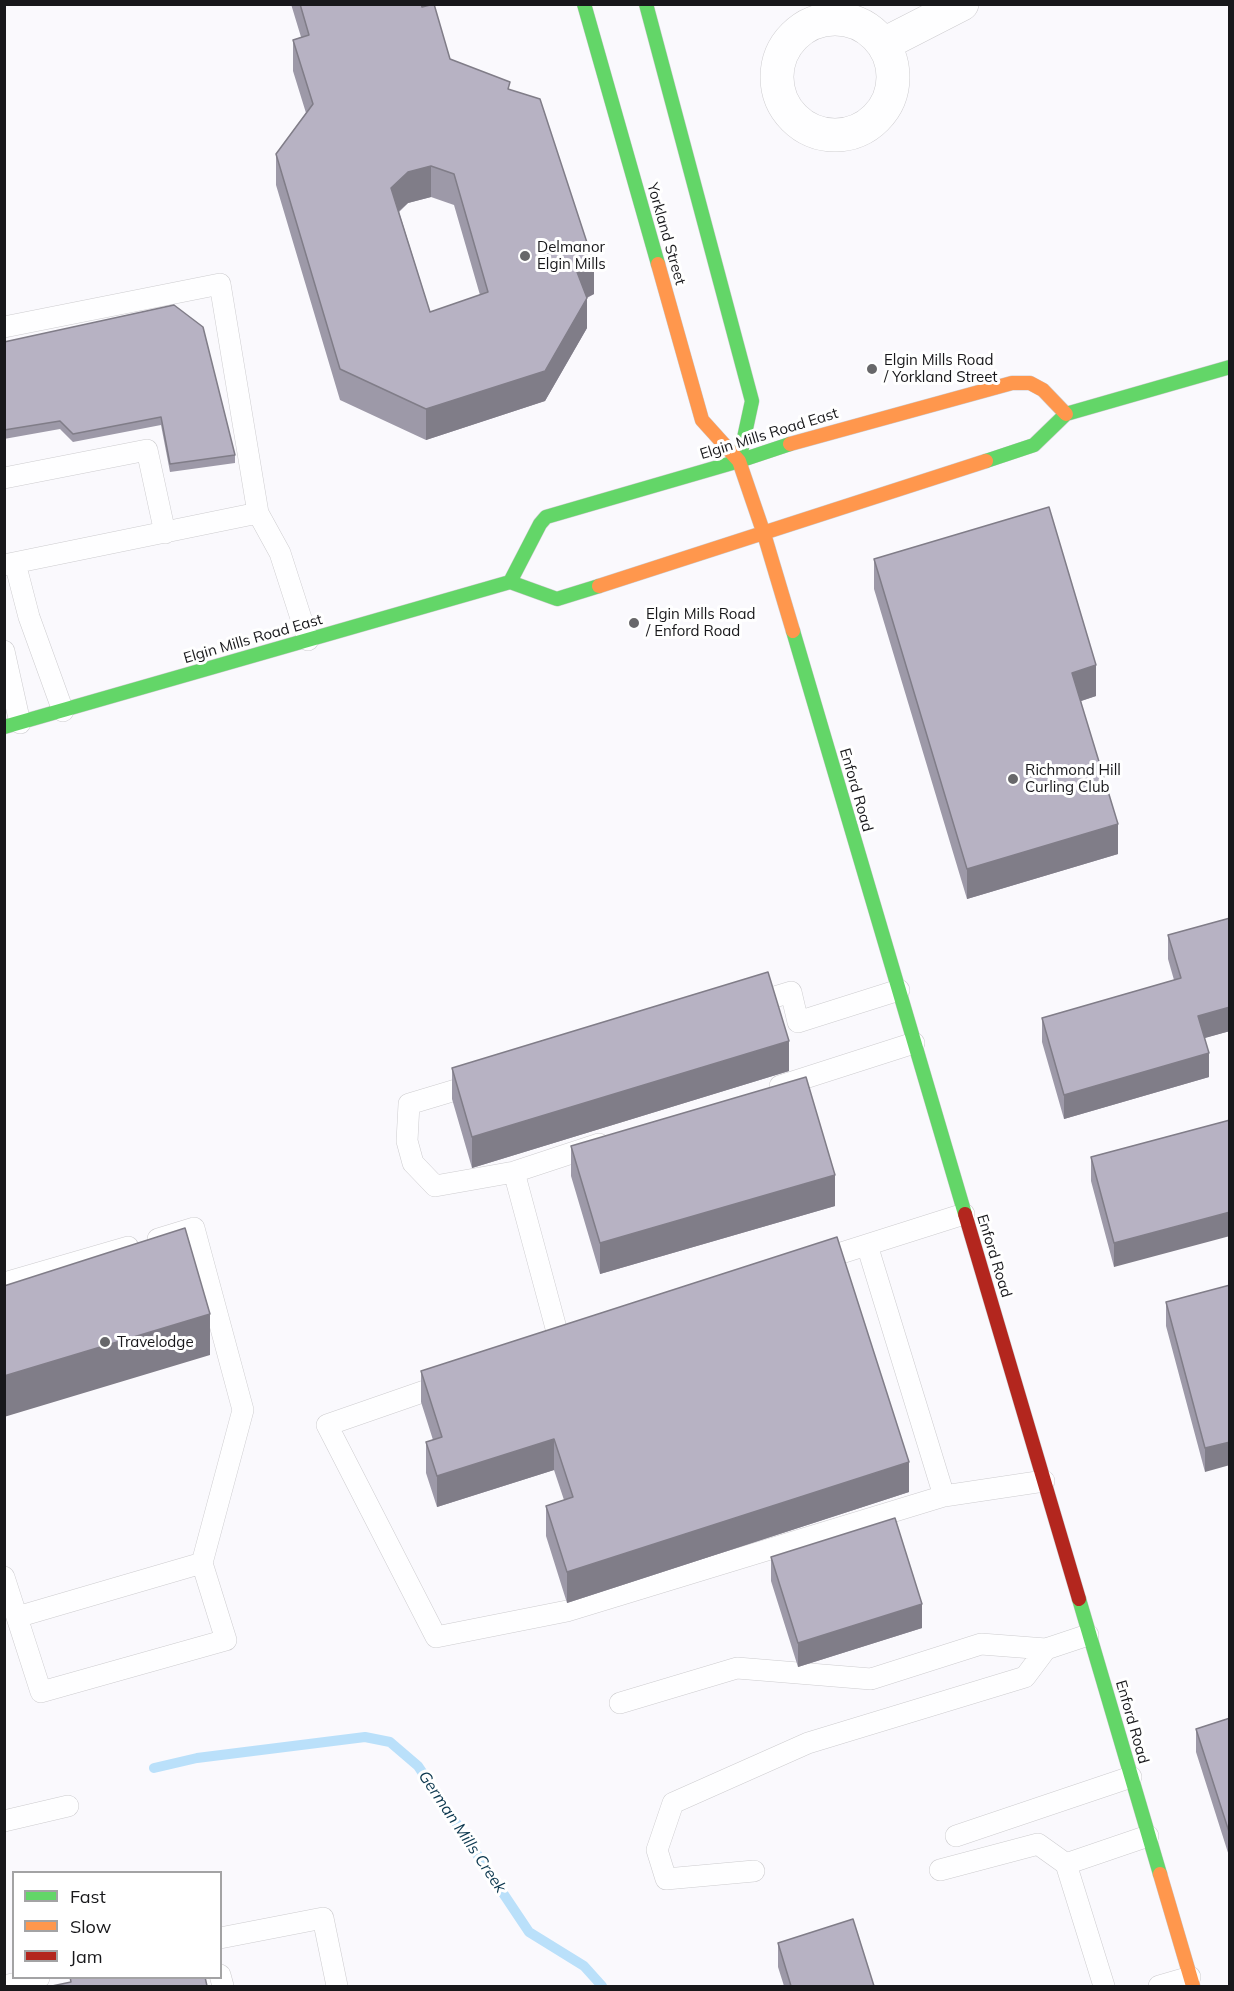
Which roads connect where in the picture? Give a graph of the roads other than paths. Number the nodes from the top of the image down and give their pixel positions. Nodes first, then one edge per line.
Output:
1 (584, 4) edge
2 (646, 4) edge
3 (962, 4) edge
4 (884, 44) dead end
5 (4, 327) edge
6 (1230, 367) edge
7 (1066, 414) junction
8 (739, 461) junction
9 (4, 478) edge
10 (258, 513) junction
11 (165, 533) junction
12 (764, 534) junction
13 (10, 564) edge
14 (510, 582) junction
15 (308, 640) junction
16 (4, 651) edge
17 (63, 711) junction
18 (12, 725) edge
19 (899, 990) junction
20 (723, 1012) edge
21 (914, 1043) junction
22 (499, 1077) edge
23 (765, 1091) edge
24 (617, 1139) edge
25 (514, 1172) junction
26 (964, 1214) junction
27 (867, 1245) junction
28 (799, 1267) edge
29 (4, 1283) edge
30 (583, 1336) edge
31 (560, 1343) junction
32 (538, 1351) edge
33 (471, 1374) edge
34 (1044, 1481) junction
35 (944, 1496) junction
36 (202, 1563) junction
37 (4, 1577) edge
38 (17, 1617) junction
39 (1089, 1635) junction
40 (1046, 1649) junction
41 (620, 1703) dead end
42 (1131, 1777) junction
43 (68, 1806) dead end
44 (4, 1821) edge
45 (956, 1836) dead end
46 (1148, 1836) junction
47 (1066, 1864) junction
48 (940, 1870) dead end
49 (754, 1871) dead end
50 (222, 1938) edge
51 (31, 1979) edge
52 (1192, 1982) edge
53 (4, 1986) edge
54 (337, 1986) edge
55 (1104, 1986) edge
56 (1159, 1986) edge

1 - 8 street, Yorkland Street
2 - 8 street
3 - 4 street
5 - 10 lane
6 - 7 street
7 - 8 street, Elgin Mills Road East
7 - 12 street
8 - 12 street, Yorkland Street
8 - 14 street, Elgin Mills Road East
9 - 11 lane
10 - 11 lane
10 - 15 lane
11 - 13 lane
12 - 14 street
12 - 19 street, Enford Road
13 - 17 lane
14 - 15 street, Elgin Mills Road East
15 - 17 street, Elgin Mills Road East
16 - 18 lane
17 - 18 street, Elgin Mills Road East
19 - 20 lane
19 - 21 street, Enford Road
21 - 23 lane
21 - 26 street, Enford Road
22 - 25 lane
24 - 25 lane
25 - 31 lane
26 - 27 lane
26 - 34 street, Enford Road
27 - 28 lane
27 - 35 lane
29 - 36 lane
30 - 31 lane
31 - 32 lane
33 - 35 lane
34 - 35 lane
34 - 39 street, Enford Road
36 - 38 lane
36 - 38 lane
37 - 38 lane
39 - 40 lane
39 - 42 street, Enford Road
40 - 41 lane
40 - 49 lane
42 - 45 lane
42 - 46 street, Enford Road
43 - 44 lane
46 - 47 lane
46 - 52 street, Enford Road
47 - 48 lane
47 - 55 lane
50 - 54 lane
51 - 53 lane
52 - 56 lane

